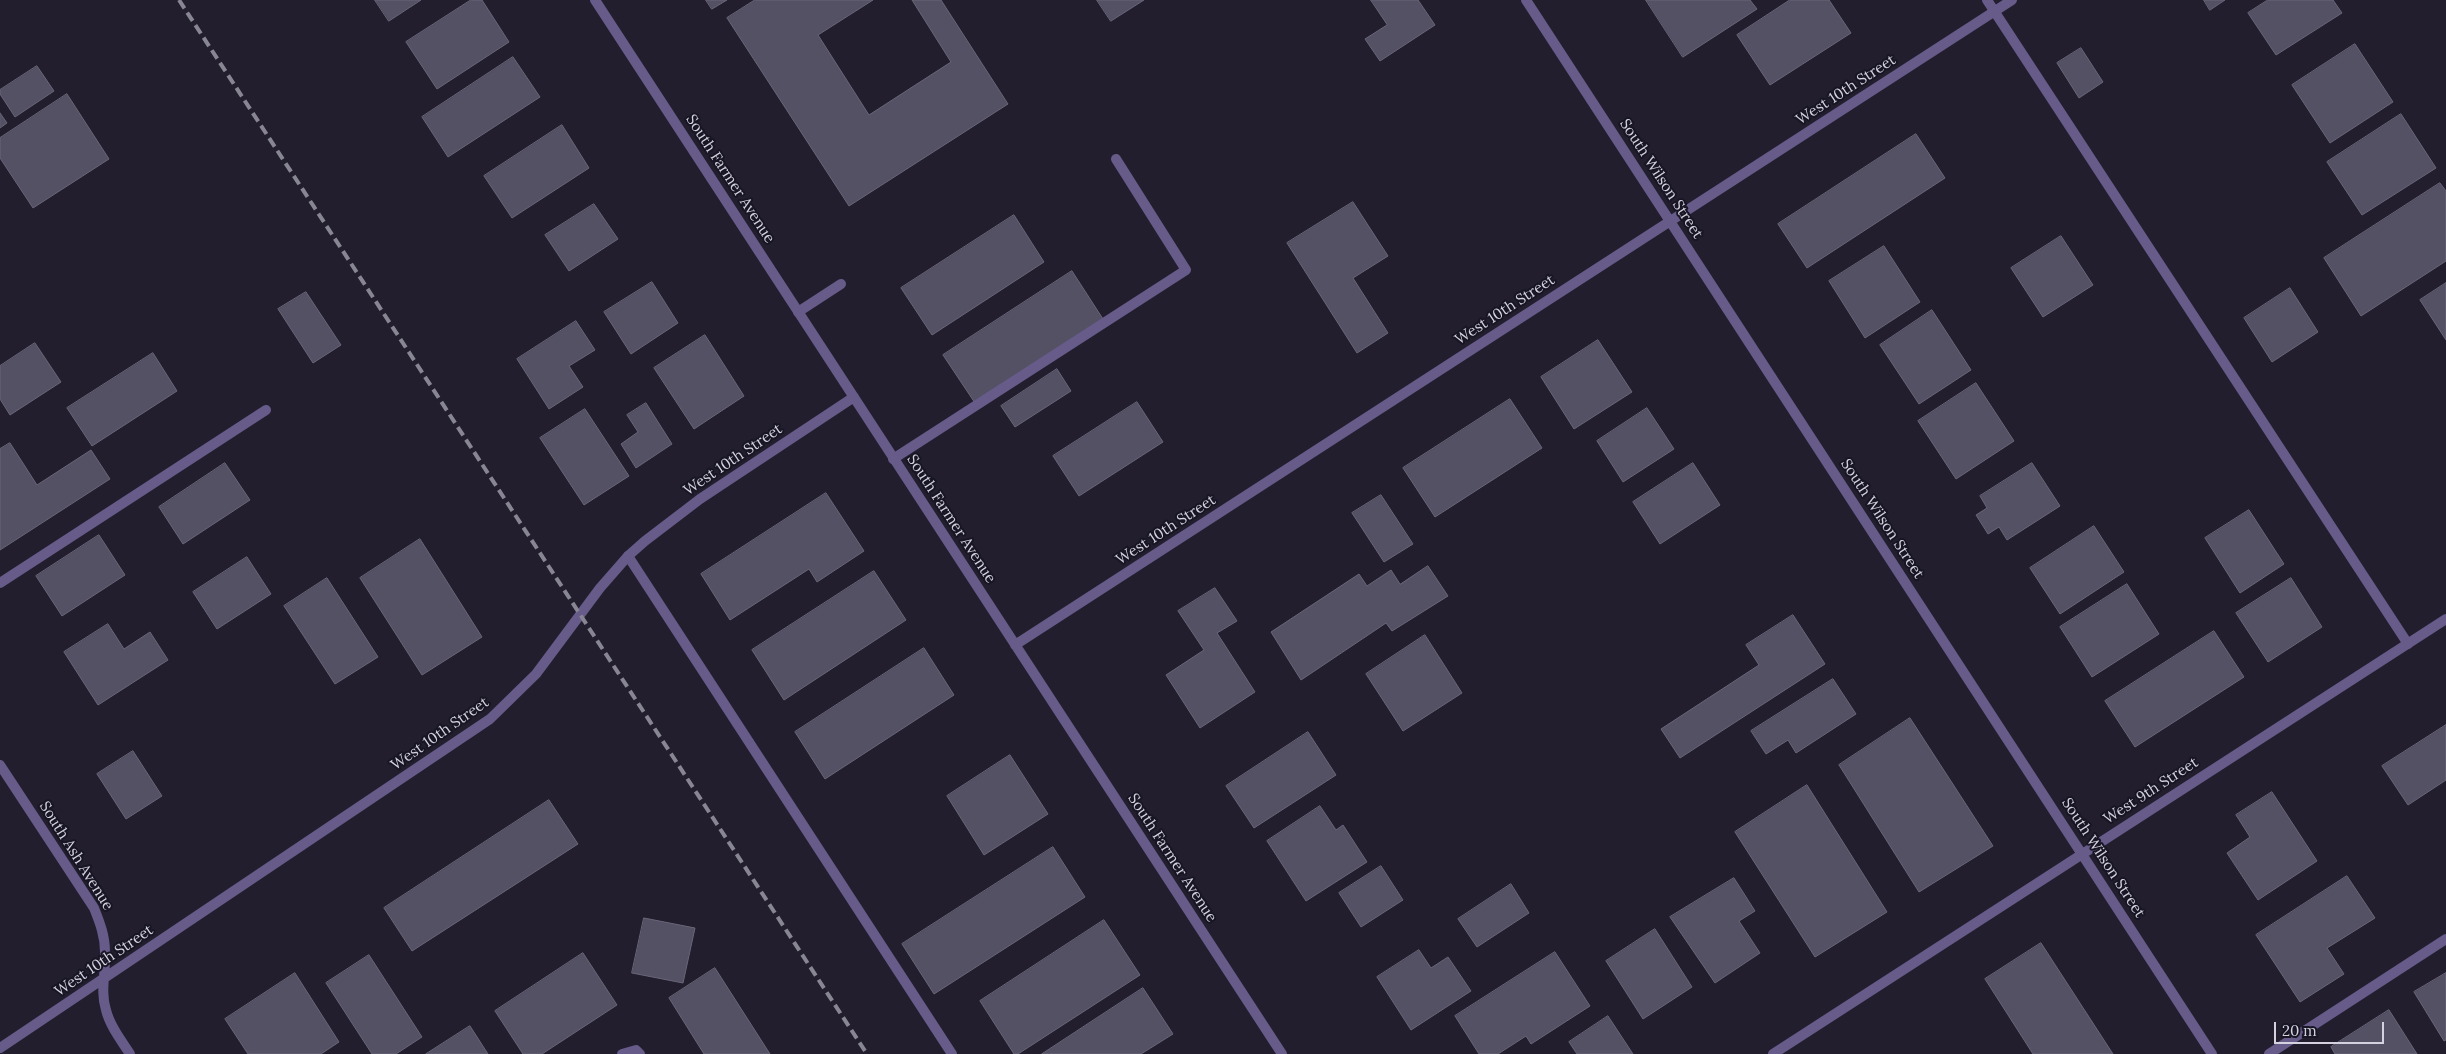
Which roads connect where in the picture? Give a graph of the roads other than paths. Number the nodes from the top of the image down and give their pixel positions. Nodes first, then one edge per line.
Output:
1 (595, 0) edge
2 (1526, 0) edge
3 (1987, 0) edge
4 (2012, 0) edge
5 (1995, 11) junction
6 (1116, 159) dead end
7 (1670, 221) junction
8 (841, 284) dead end
9 (798, 312) junction
10 (854, 397) junction
11 (266, 410) dead end
12 (893, 459) junction
13 (628, 556) junction
14 (0, 583) edge
15 (2446, 620) edge
16 (2408, 644) junction
17 (1015, 645) junction
18 (0, 765) edge
19 (2082, 854) junction
20 (2446, 939) edge
21 (102, 980) junction
22 (0, 1048) edge
23 (130, 1054) edge
24 (622, 1054) edge
25 (640, 1054) edge
26 (952, 1054) edge
27 (1282, 1054) edge
28 (1773, 1054) edge
29 (2212, 1054) edge
30 (2269, 1054) edge

1 - 9 street, South Farmer Avenue
2 - 7 street, South Wilson Street
3 - 5 street
4 - 5 street, West 10th Street
5 - 7 street, West 10th Street
5 - 16 street
6 - 12 street
7 - 17 street, West 10th Street
7 - 19 street, South Wilson Street
8 - 9 street
9 - 10 street, South Farmer Avenue
10 - 12 street, South Farmer Avenue
10 - 13 street, West 10th Street
11 - 14 street
12 - 17 street, South Farmer Avenue
13 - 21 street, West 10th Street
13 - 26 street
15 - 16 street, West 9th Street
16 - 19 street, West 9th Street
17 - 27 street, South Farmer Avenue
18 - 21 street, South Ash Avenue
19 - 28 street, West 9th Street
19 - 29 street, South Wilson Street
20 - 30 street
21 - 22 street, West 10th Street
21 - 23 street, South Ash Avenue
24 - 25 street

